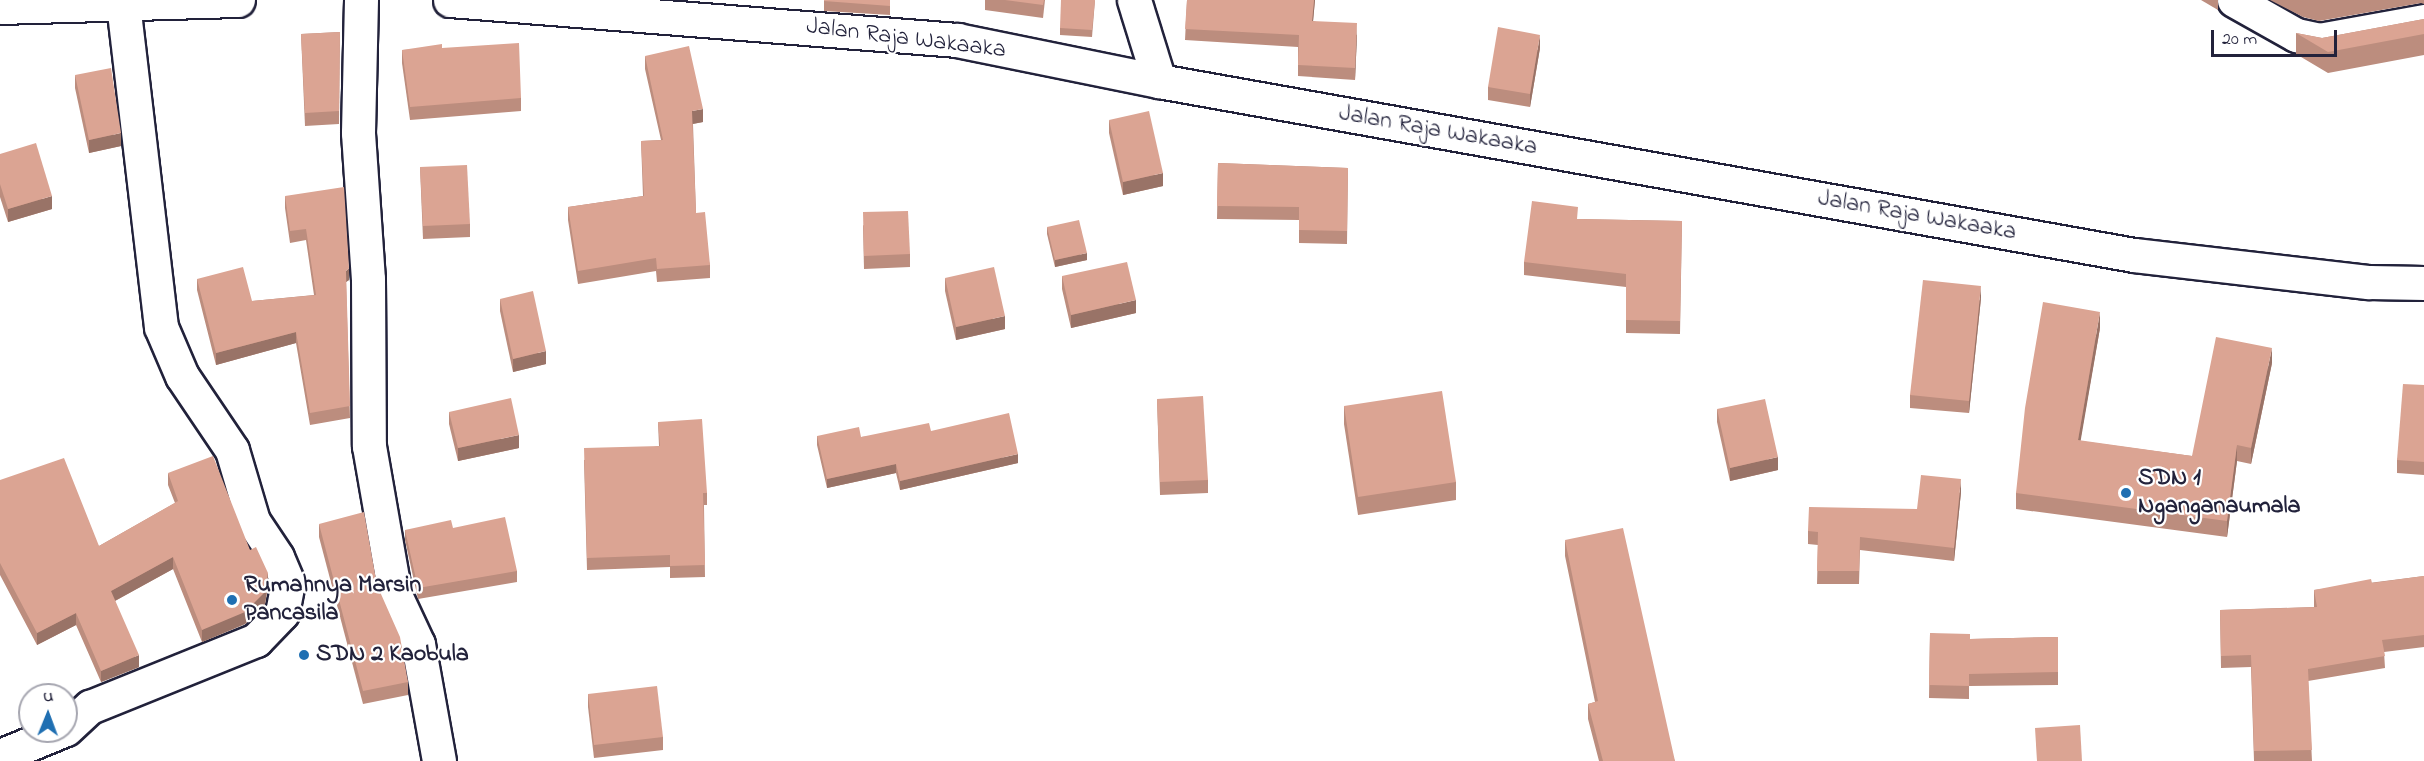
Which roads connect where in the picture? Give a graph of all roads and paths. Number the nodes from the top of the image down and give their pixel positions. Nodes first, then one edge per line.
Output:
1 (238, 0) edge
2 (361, 0) edge
3 (450, 0) edge
4 (1134, 0) edge
5 (2234, 0) edge
6 (123, 3) junction
7 (0, 6) edge
8 (2424, 21) edge
9 (1159, 81) junction
10 (2424, 283) edge
11 (78, 718) edge
12 (31, 743) edge
13 (0, 756) edge
14 (439, 761) edge

1 - 6 street
2 - 14 street
3 - 9 street, Jalan Raja Wakaaka
4 - 9 street
5 - 8 street
6 - 7 street
6 - 11 street
9 - 10 street, Jalan Raja Wakaaka
12 - 13 street

